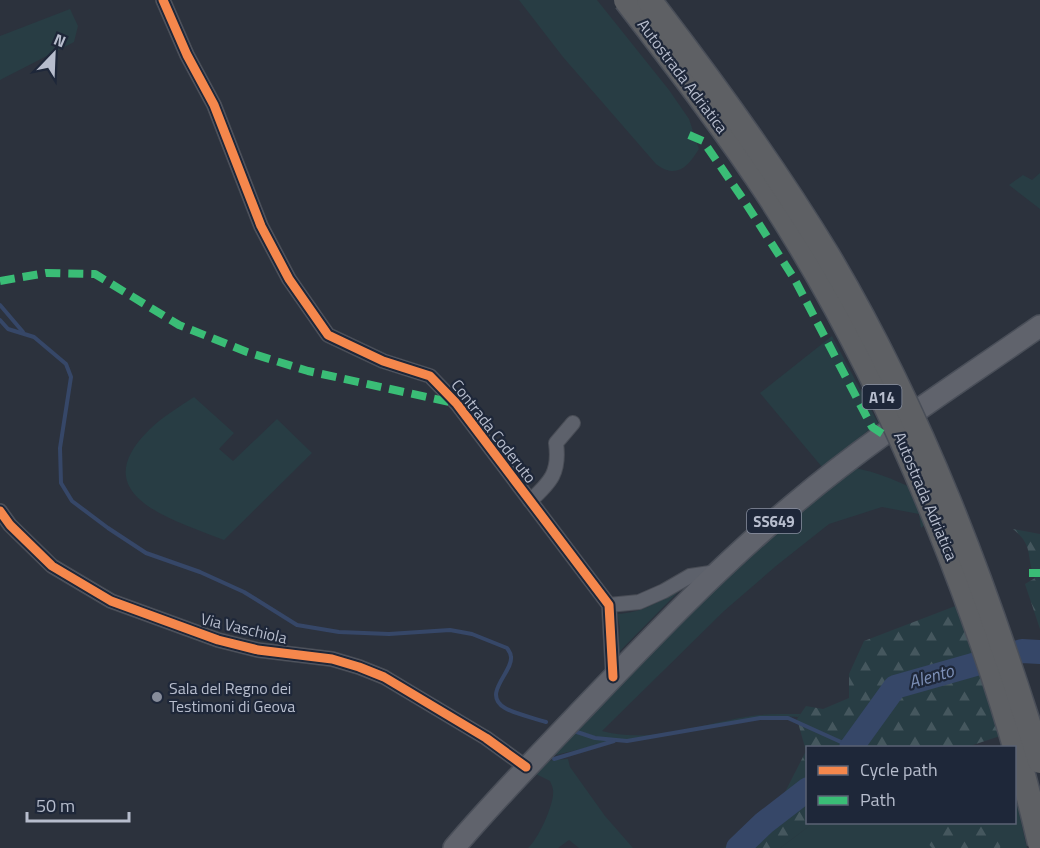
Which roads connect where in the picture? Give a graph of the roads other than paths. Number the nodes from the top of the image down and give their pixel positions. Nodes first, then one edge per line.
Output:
1 (163, 0) edge
2 (626, 0) edge
3 (649, 0) edge
4 (1040, 326) edge
5 (573, 423) dead end
6 (530, 501) junction
7 (0, 511) edge
8 (717, 572) junction
9 (609, 605) junction
10 (613, 677) junction
11 (1016, 746) edge
12 (1016, 747) edge
13 (1040, 761) edge
14 (526, 767) junction
15 (1040, 843) edge
16 (454, 848) edge

1 - 6 street, Contrada Coderuto
2 - 11 highway, Autostrada Adriatica / A14, bridge
3 - 13 highway, Autostrada Adriatica / A14, bridge
4 - 8 main road, SS649
5 - 6 street
6 - 9 street, Contrada Coderuto
7 - 14 street, Via Vaschiola
8 - 9 street
8 - 10 main road, SS649
9 - 10 street
10 - 14 main road, SS649
12 - 15 highway, Autostrada Adriatica / A14, bridge
14 - 16 main road, SS649

